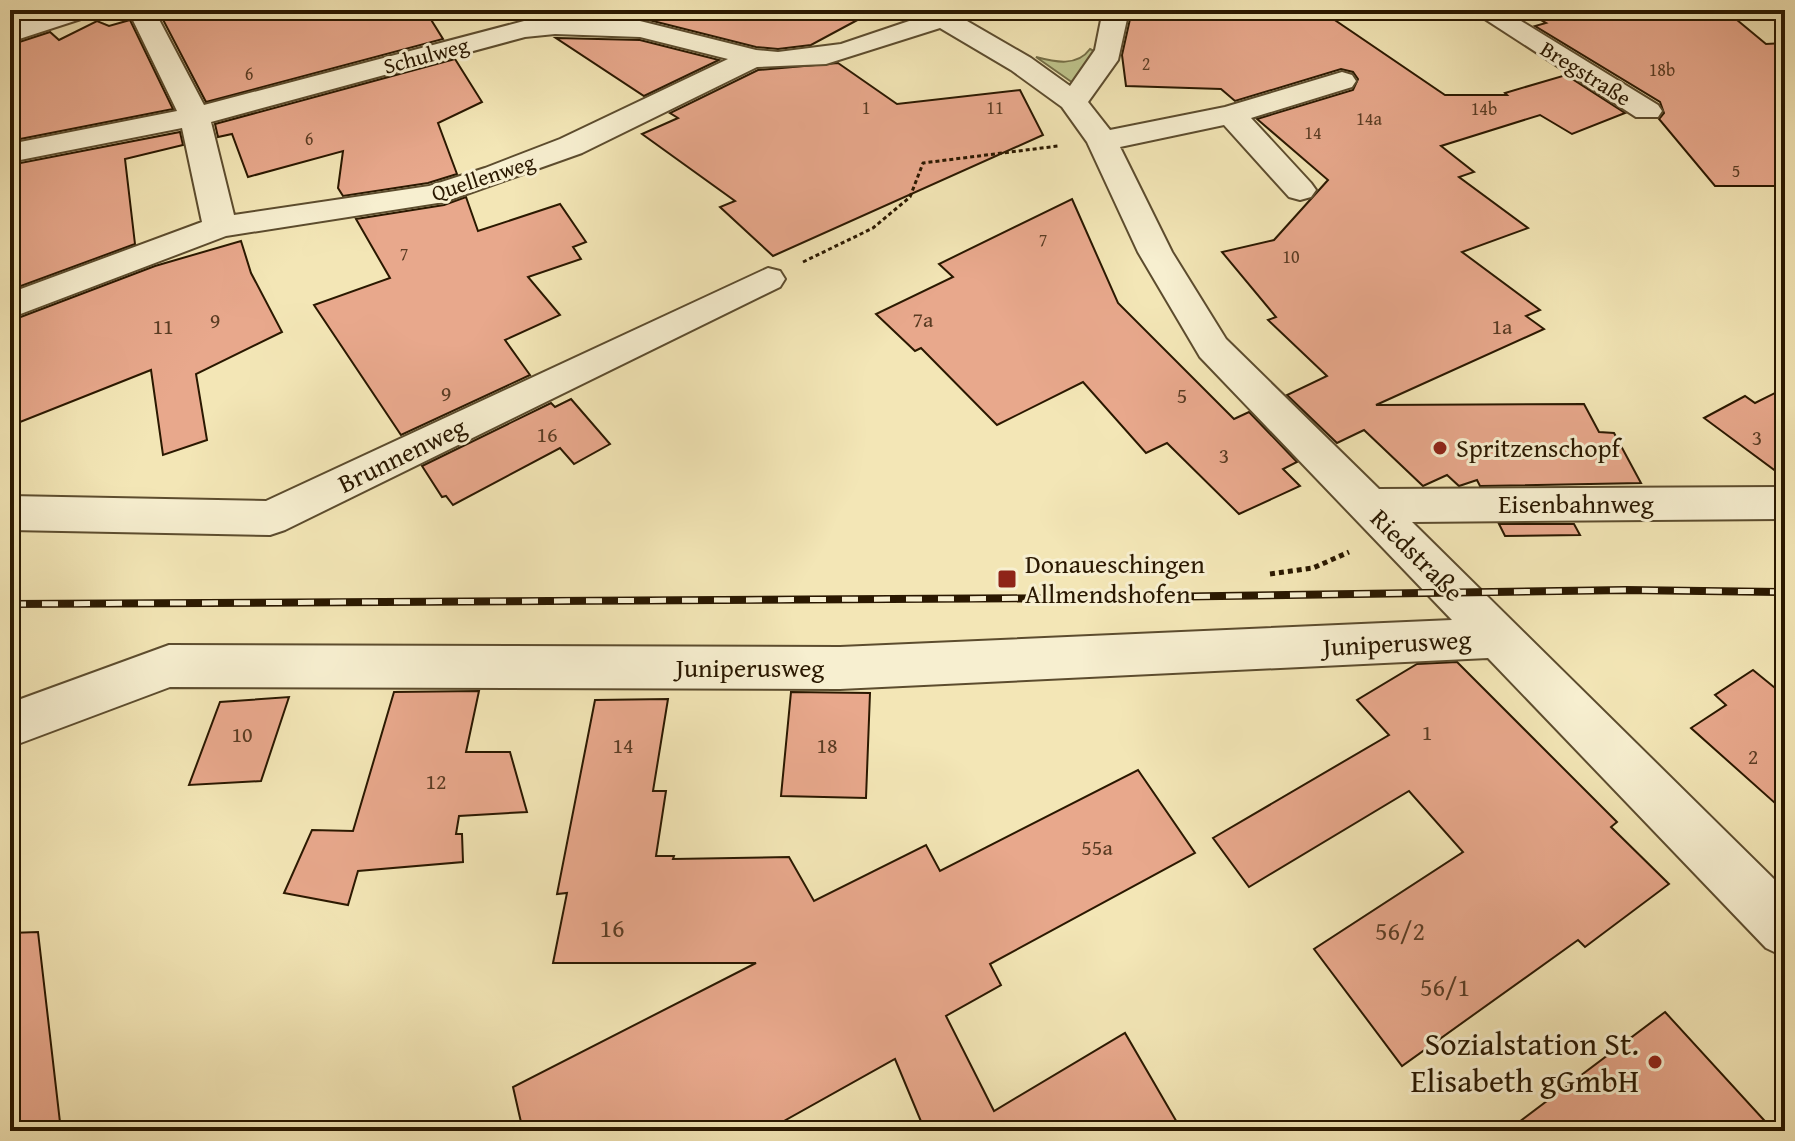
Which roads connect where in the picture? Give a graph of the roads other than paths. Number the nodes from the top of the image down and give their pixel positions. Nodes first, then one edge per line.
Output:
1 (81, 10) edge
2 (141, 10) edge
3 (1116, 10) edge
4 (1484, 10) edge
5 (953, 17) edge
6 (10, 34) edge
7 (753, 58) junction
8 (1342, 81) dead end
9 (1072, 101) junction
10 (1647, 111) dead end
11 (1231, 115) junction
12 (195, 117) junction
13 (1102, 141) junction
14 (10, 153) edge
15 (1300, 190) dead end
16 (220, 227) junction
17 (768, 279) road end
18 (10, 306) edge
19 (1785, 503) edge
20 (10, 513) edge
21 (1380, 519) junction
22 (1500, 638) junction
23 (10, 725) edge
24 (1785, 929) edge

1 - 6 street
2 - 12 street
3 - 9 street
4 - 10 street, Bregstraße
5 - 7 street, Quellenweg
5 - 9 street, Riedstraße
7 - 12 street, Schulweg
7 - 16 street, Quellenweg
8 - 11 street
9 - 13 street, Riedstraße
11 - 13 street
11 - 15 street
12 - 14 street, Schulweg
12 - 16 street
13 - 21 street, Riedstraße
16 - 18 street, Quellenweg
17 - 20 street, Brunnenweg
19 - 21 street, Eisenbahnweg
21 - 22 street, Riedstraße
22 - 23 street, Juniperusweg
22 - 24 street, Riedstraße

